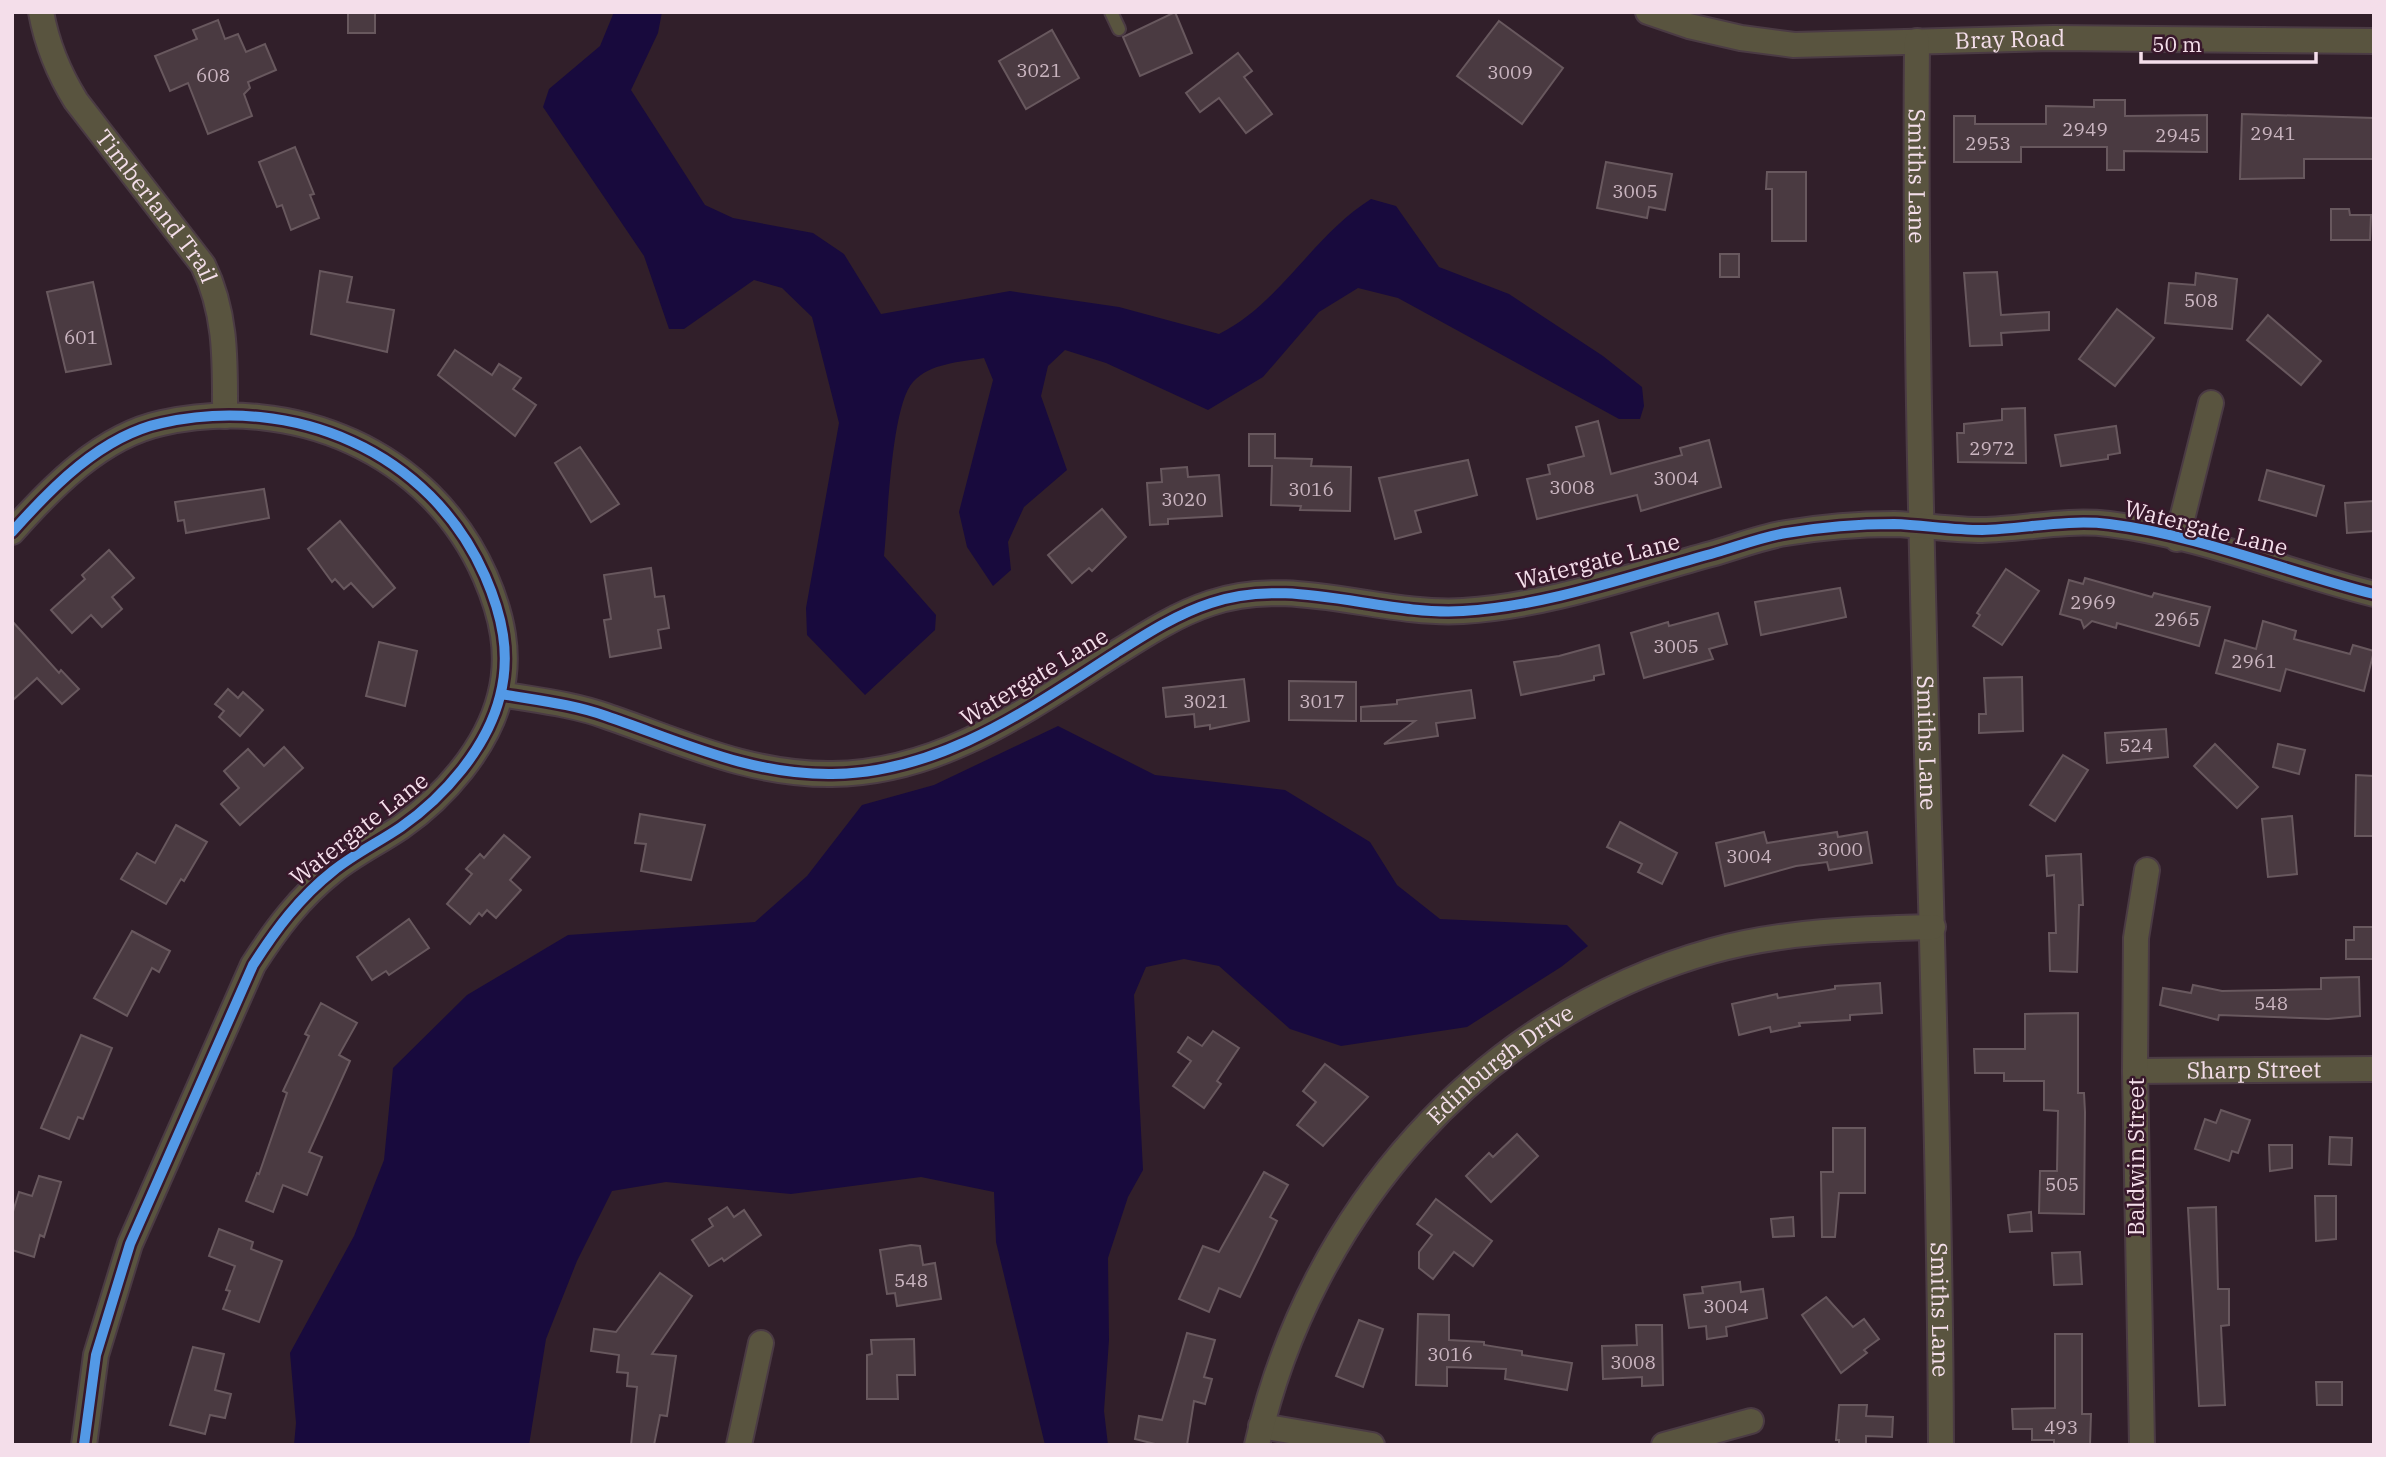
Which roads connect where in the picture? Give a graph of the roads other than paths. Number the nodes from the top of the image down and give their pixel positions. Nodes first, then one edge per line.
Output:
1 (41, 12) edge
2 (1111, 12) edge
3 (1648, 12) edge
4 (1119, 29) dead end
5 (1917, 41) junction
6 (2374, 41) edge
7 (2211, 403) dead end
8 (225, 416) junction
9 (1922, 527) junction
10 (12, 532) edge
11 (2177, 539) junction
12 (2374, 594) edge
13 (501, 694) junction
14 (2147, 870) dead end
15 (1933, 928) junction
16 (2374, 1069) edge
17 (2135, 1072) junction
18 (761, 1343) dead end
19 (1751, 1421) dead end
20 (1259, 1435) edge
21 (84, 1445) edge
22 (739, 1445) edge
23 (1372, 1445) edge
24 (1664, 1445) edge
25 (1941, 1445) edge
26 (2142, 1445) edge

1 - 8 street, Timberland Trail
2 - 4 lane
3 - 5 street, Bray Road
5 - 6 street, Bray Road
5 - 9 street, Smiths Lane
7 - 11 street
8 - 10 street
8 - 13 street
9 - 11 street, Watergate Lane
9 - 13 street, Watergate Lane
9 - 15 street, Smiths Lane
11 - 12 street, Watergate Lane
13 - 21 street, Watergate Lane
14 - 17 street, Baldwin Street
15 - 20 street, Edinburgh Drive
15 - 25 street, Smiths Lane
16 - 17 street, Sharp Street
17 - 26 street, Baldwin Street
18 - 22 street
19 - 24 street
20 - 23 street

